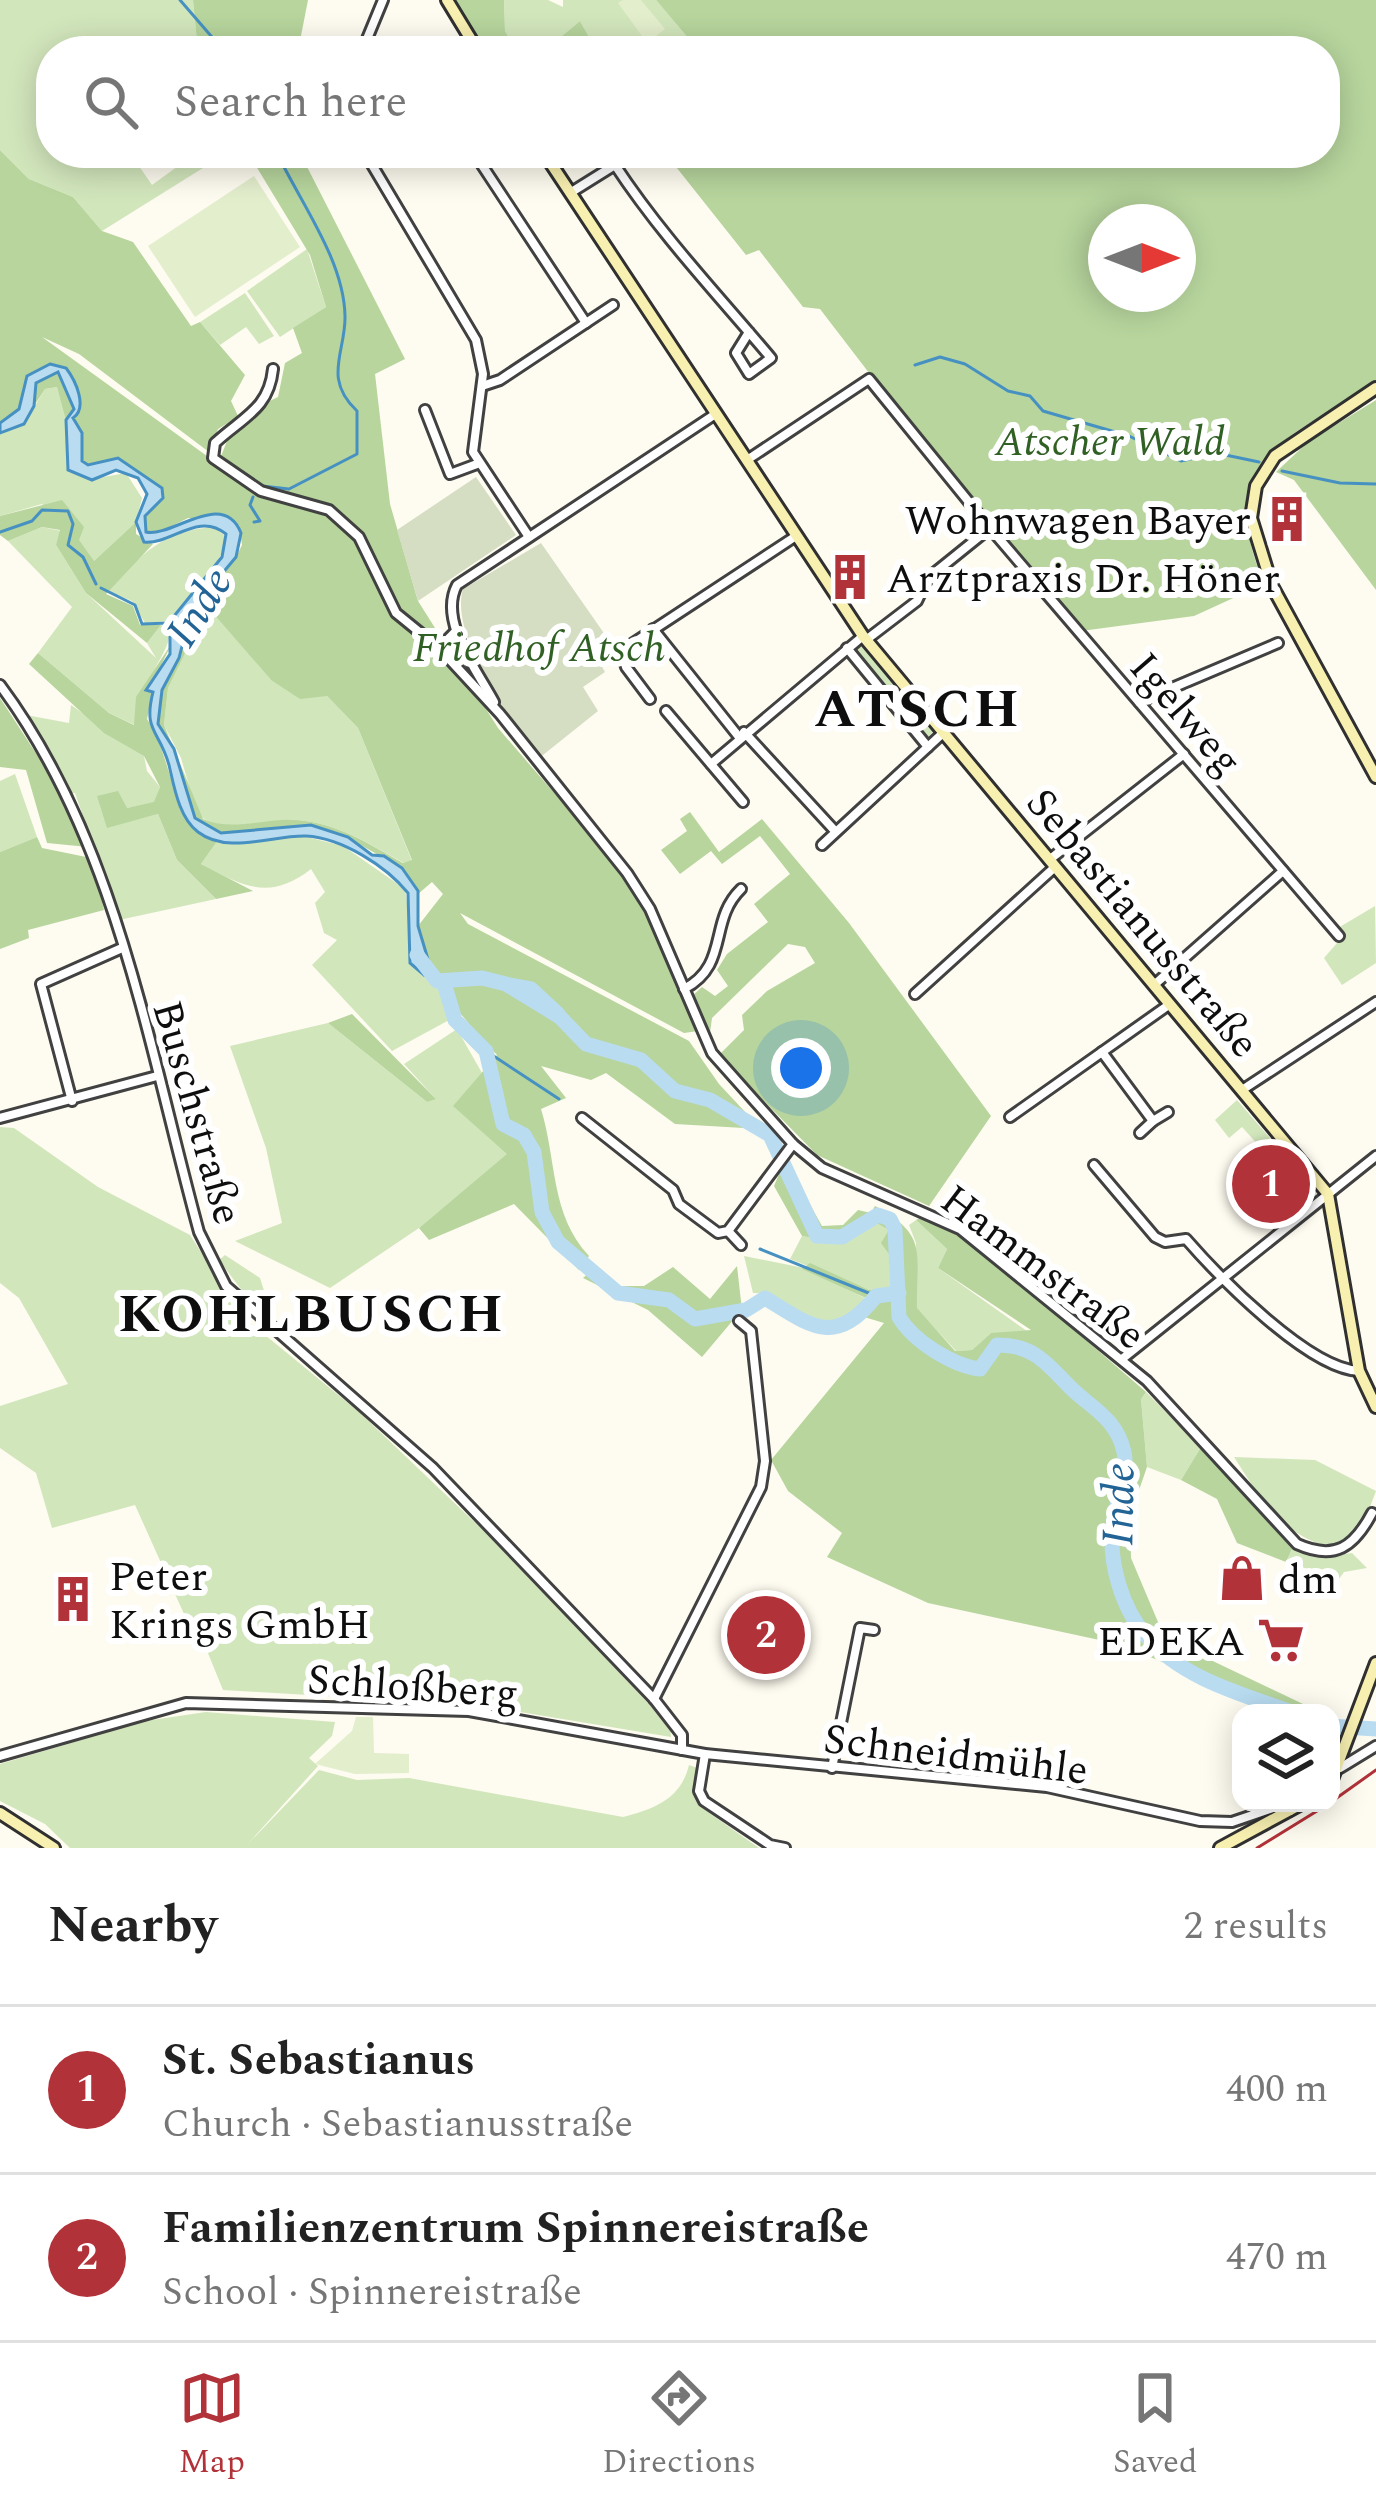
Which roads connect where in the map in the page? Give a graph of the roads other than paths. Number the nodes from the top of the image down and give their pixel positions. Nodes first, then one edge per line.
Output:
1 (383, 0) edge
2 (444, 0) edge
3 (368, 36) edge
4 (468, 36) edge
5 (374, 168) edge
6 (484, 168) edge
7 (554, 168) edge
8 (612, 168) edge
9 (616, 168) edge
10 (571, 193) junction
11 (614, 305) dead end
12 (586, 322) junction
13 (749, 332) junction
14 (273, 369) dead end
15 (482, 386) junction
16 (1376, 388) edge
17 (425, 410) dead end
18 (714, 416) junction
19 (746, 461) junction
20 (476, 464) junction
21 (990, 528) junction
22 (796, 536) junction
23 (529, 537) junction
24 (653, 629) junction
25 (457, 631) junction
26 (864, 638) junction
27 (1278, 643) dead end
28 (847, 647) junction
29 (439, 648) junction
30 (0, 685) edge
31 (650, 699) dead end
32 (1139, 702) junction
33 (666, 711) dead end
34 (500, 714) junction
35 (742, 734) junction
36 (943, 734) junction
37 (928, 747) junction
38 (1184, 754) junction
39 (711, 764) junction
40 (1376, 777) edge
41 (743, 802) dead end
42 (835, 831) junction
43 (822, 845) dead end
44 (1052, 864) junction
45 (1283, 871) junction
46 (740, 889) dead end
47 (1339, 936) dead end
48 (122, 948) junction
49 (1154, 985) junction
50 (684, 989) junction
51 (915, 994) dead end
52 (1376, 1002) edge
53 (1171, 1004) junction
54 (1102, 1052) junction
55 (157, 1076) junction
56 (1242, 1090) junction
57 (72, 1101) junction
58 (1168, 1112) dead end
59 (0, 1118) edge
60 (582, 1118) dead end
61 (1010, 1118) dead end
62 (1153, 1121) junction
63 (1140, 1133) dead end
64 (790, 1147) junction
65 (1376, 1156) edge
66 (1094, 1165) dead end
67 (1328, 1194) junction
68 (728, 1231) junction
69 (741, 1245) dead end
70 (1222, 1280) junction
71 (751, 1317) dead end
72 (739, 1321) dead end
73 (751, 1331) junction
74 (1122, 1359) junction
75 (1359, 1371) junction
76 (1376, 1407) edge
77 (1372, 1513) dead end
78 (874, 1630) dead end
79 (1376, 1663) edge
80 (654, 1699) junction
81 (1376, 1746) edge
82 (682, 1750) junction
83 (705, 1754) junction
84 (0, 1756) edge
85 (832, 1768) junction
86 (1340, 1768) joint
87 (1259, 1812) edge
88 (1288, 1812) edge
89 (0, 1813) edge
90 (54, 1848) edge
91 (785, 1848) edge
92 (1220, 1848) edge

1 - 3 street
2 - 4 main road
5 - 15 street
6 - 12 street
7 - 10 main road, Sebastianusstraße
8 - 10 street
9 - 13 street
10 - 18 main road, Sebastianusstraße
11 - 12 street
12 - 15 street
13 - 13 street
14 - 29 street, Hammstraße
15 - 20 street
16 - 40 main road
17 - 20 street
18 - 19 main road, Sebastianusstraße
18 - 23 street
19 - 21 street, Igelweg
19 - 22 main road, Sebastianusstraße
20 - 23 street
21 - 26 street
21 - 32 street, Igelweg
22 - 24 street
22 - 26 main road, Sebastianusstraße
23 - 25 street
24 - 31 street
24 - 35 street
25 - 29 street
25 - 34 street
26 - 28 street
26 - 36 main road, Sebastianusstraße
27 - 32 street
28 - 35 street
28 - 37 street
29 - 34 street, Hammstraße
30 - 48 street, Buschstraße
32 - 38 street, Igelweg
33 - 39 street
34 - 50 street, Hammstraße
35 - 39 street
35 - 42 street
36 - 37 street
36 - 44 main road, Sebastianusstraße
37 - 42 street
38 - 44 street
38 - 45 street, Igelweg
39 - 41 street
42 - 43 street
44 - 49 main road, Sebastianusstraße
44 - 51 street
45 - 47 street, Igelweg
45 - 49 street
46 - 50 street
48 - 55 street, Buschstraße
48 - 57 street
49 - 53 main road, Sebastianusstraße
50 - 64 street, Hammstraße
52 - 56 street
53 - 54 street
53 - 56 main road, Sebastianusstraße
54 - 61 street
54 - 62 street
55 - 57 street
55 - 80 street, Buschstraße
56 - 67 main road, Sebastianusstraße
57 - 59 street
58 - 62 street
60 - 68 street
62 - 63 street
64 - 68 street
64 - 74 street, Hammstraße
65 - 67 street
66 - 70 street
67 - 70 street
67 - 75 main road, Sebastianusstraße
68 - 69 street
70 - 74 street
70 - 75 street
71 - 73 street
72 - 73 street
73 - 80 street
74 - 77 street, Hammstraße
75 - 76 main road, Sebastianusstraße
78 - 85 street
79 - 86 main road
80 - 82 street, Buschstraße
81 - 86 street
82 - 83 street, Schneidmühle
82 - 84 street, Schloßberg
83 - 85 street, Schneidmühle
83 - 91 street
85 - 87 street, Schneidmühle
88 - 92 main road
89 - 90 main road

